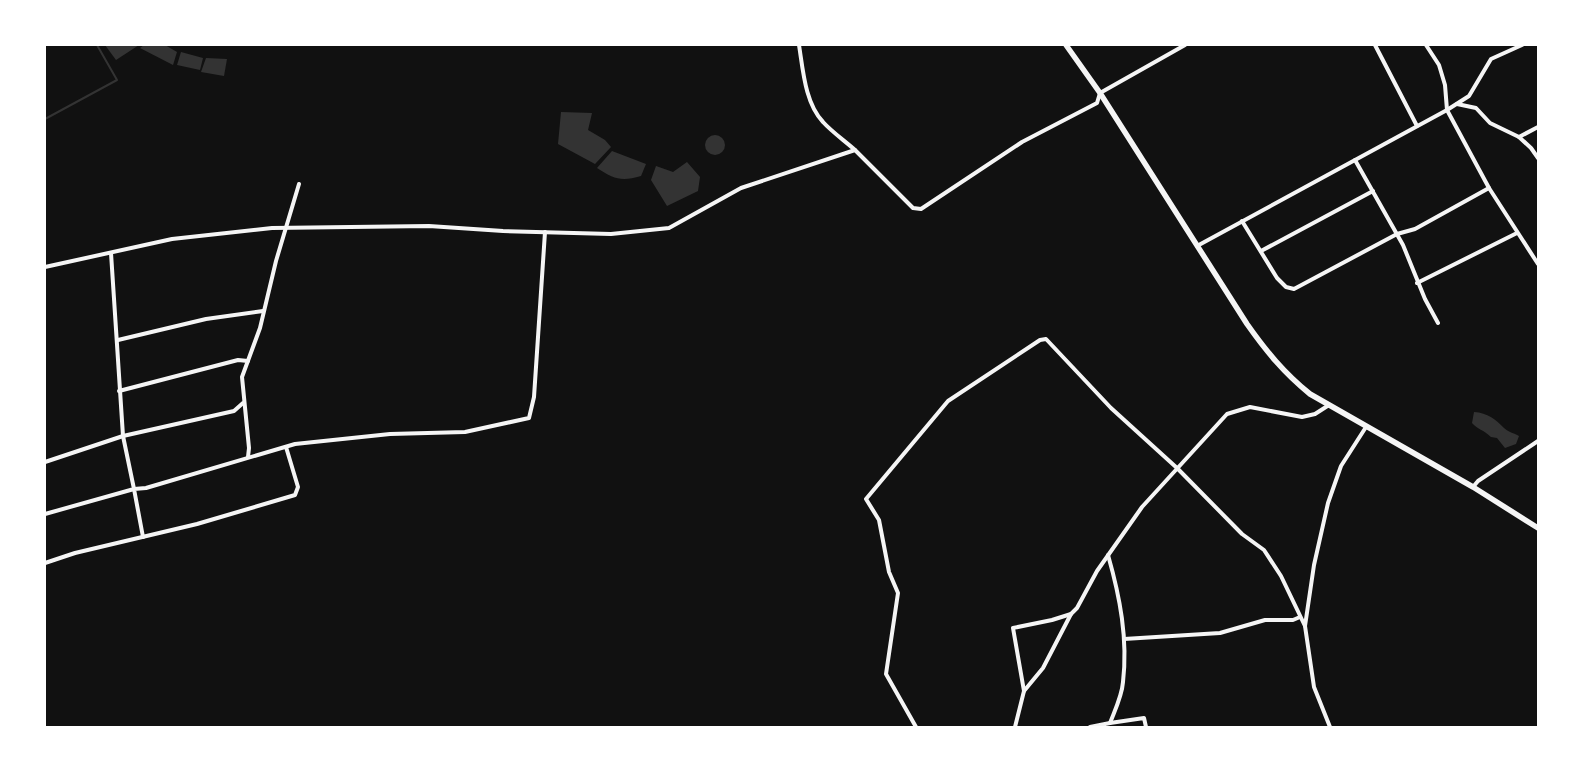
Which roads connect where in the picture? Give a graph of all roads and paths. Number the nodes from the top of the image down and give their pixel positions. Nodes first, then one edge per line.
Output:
1 (799, 45) edge
2 (1066, 45) edge
3 (1185, 45) edge
4 (1375, 45) edge
5 (1426, 45) edge
6 (1522, 45) edge
7 (1100, 93) junction
8 (1457, 104) junction
9 (1447, 110) junction
10 (1417, 126) junction
11 (1538, 127) edge
12 (1519, 137) junction
13 (855, 150) junction
14 (1538, 158) edge
15 (1355, 160) junction
16 (299, 184) dead end
17 (1489, 188) junction
18 (1373, 191) junction
19 (1242, 221) junction
20 (285, 229) junction
21 (545, 232) junction
22 (1517, 233) junction
23 (1397, 234) junction
24 (1197, 246) junction
25 (1261, 251) junction
26 (111, 253) junction
27 (1538, 264) edge
28 (45, 267) edge
29 (1417, 283) junction
30 (263, 311) junction
31 (1438, 323) dead end
32 (118, 340) junction
33 (248, 361) junction
34 (119, 391) junction
35 (243, 403) junction
36 (1329, 405) junction
37 (1366, 427) junction
38 (123, 436) junction
39 (1538, 441) edge
40 (286, 447) junction
41 (248, 457) junction
42 (45, 462) edge
43 (1177, 468) junction
44 (1473, 487) junction
45 (134, 488) junction
46 (45, 514) edge
47 (1538, 528) edge
48 (143, 537) junction
49 (1108, 555) junction
50 (45, 563) edge
51 (1071, 614) junction
52 (1300, 617) junction
53 (1305, 626) junction
54 (1124, 639) junction
55 (1024, 691) junction
56 (1110, 723) junction
57 (916, 727) edge
58 (1014, 727) edge
59 (1092, 727) edge
60 (1146, 727) edge
61 (1330, 727) edge

1 - 13 street
2 - 7 main road
3 - 7 street
4 - 10 street
5 - 9 street
6 - 8 street
7 - 13 street
7 - 24 main road
8 - 9 street
8 - 12 street
9 - 10 street
9 - 17 street
10 - 15 street
11 - 12 street
12 - 14 street
13 - 21 street
15 - 18 street
15 - 19 street
16 - 20 street
17 - 22 street
17 - 23 street
18 - 23 street
18 - 25 street
19 - 24 street
19 - 25 street
20 - 21 street
20 - 26 street
20 - 30 street
21 - 40 street
22 - 27 street
22 - 29 street
23 - 25 street
23 - 29 street
24 - 36 main road
26 - 28 street
26 - 32 street
29 - 31 street
30 - 32 street
30 - 33 street
32 - 34 street
33 - 34 street
33 - 35 street
34 - 38 street
35 - 38 street
35 - 41 street
36 - 37 main road
36 - 43 street
37 - 44 main road
37 - 53 street
38 - 42 street
38 - 45 street
39 - 44 street
40 - 41 street
40 - 48 street
41 - 45 street
43 - 49 street
43 - 52 street
43 - 57 street
44 - 47 main road
45 - 46 street
45 - 48 street
48 - 50 street
49 - 51 street
49 - 54 street
51 - 55 street
51 - 55 street
52 - 53 street
52 - 54 street
53 - 61 street
54 - 56 street
55 - 58 street
56 - 59 street
56 - 60 street

